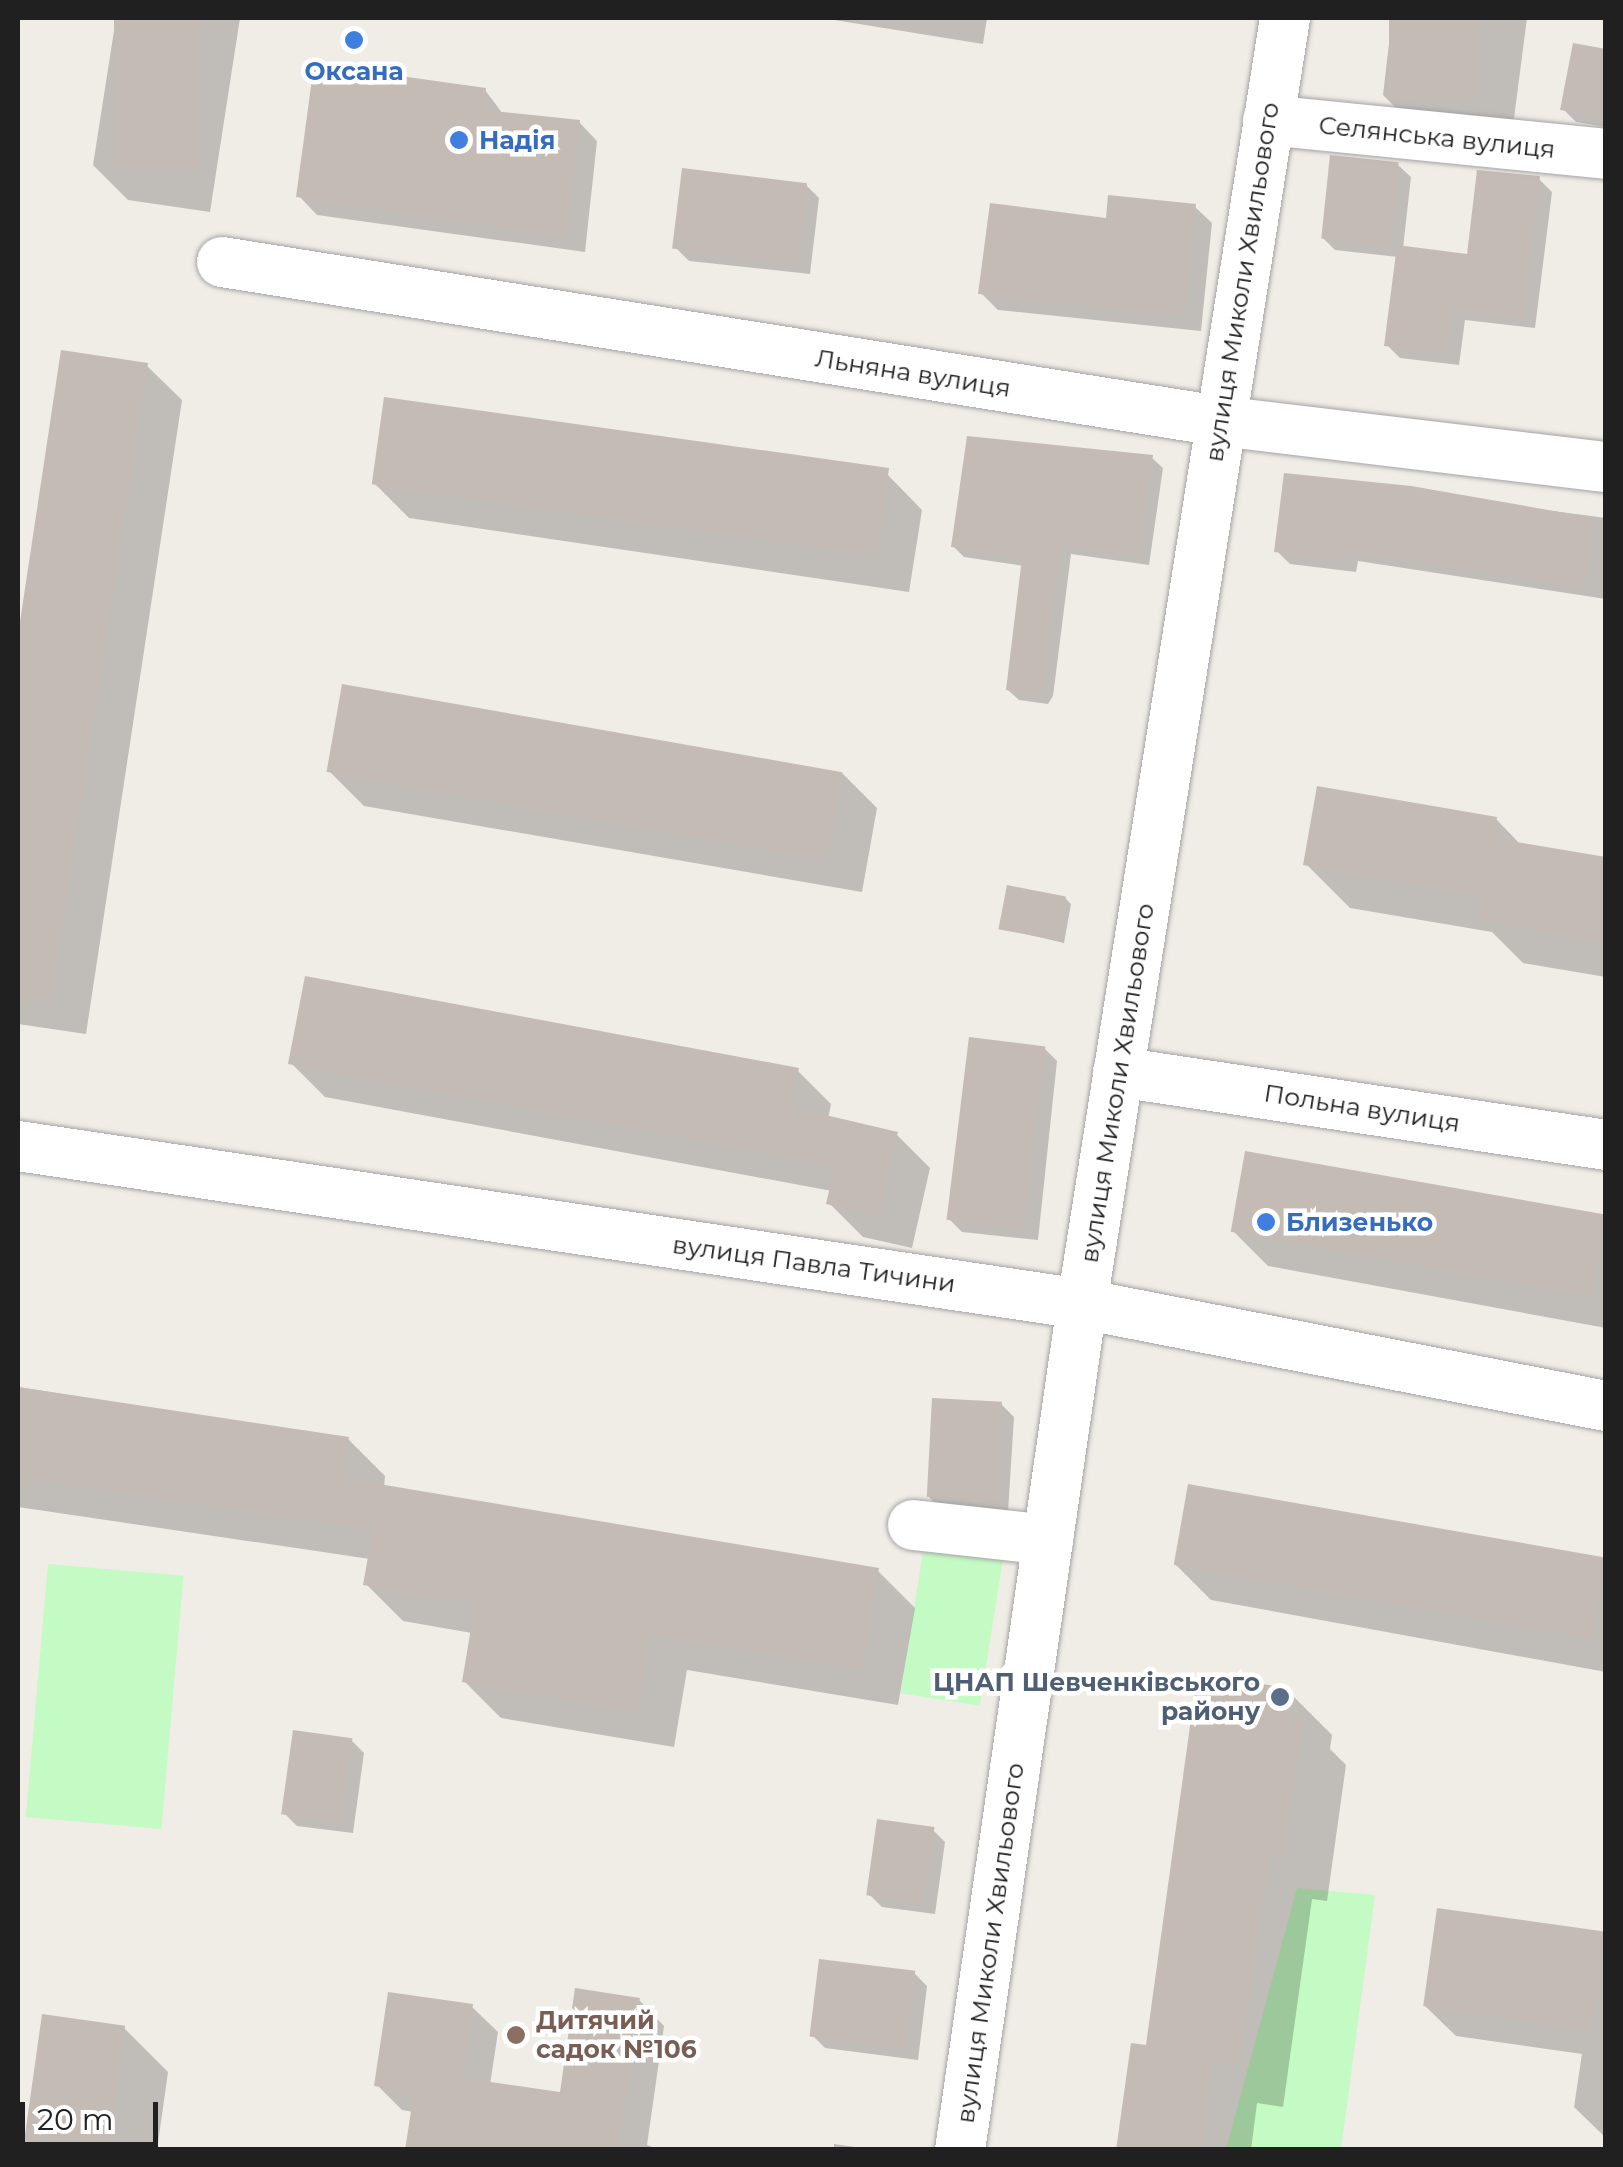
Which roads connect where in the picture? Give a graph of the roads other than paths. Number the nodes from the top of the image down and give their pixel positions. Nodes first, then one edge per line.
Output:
1 (1285, 18) edge
2 (1268, 120) junction
3 (1606, 154) edge
4 (222, 262) dead end
5 (1218, 421) junction
6 (1606, 467) edge
7 (1118, 1072) junction
8 (1606, 1145) edge
9 (18, 1146) edge
10 (1082, 1304) junction
11 (1606, 1406) edge
12 (913, 1525) dead end
13 (1048, 1540) junction
14 (960, 2150) edge

1 - 2 street, вулиця Миколи Хвильового
2 - 3 street, Селянська вулиця
2 - 5 street, вулиця Миколи Хвильового
4 - 5 street, Льняна вулиця
5 - 6 street, Льняна вулиця
5 - 7 street, вулиця Миколи Хвильового
7 - 8 street, Польна вулиця
7 - 10 street, вулиця Миколи Хвильового
9 - 10 street, вулиця Павла Тичини
10 - 11 street, вулиця Павла Тичини
10 - 13 street, вулиця Миколи Хвильового
12 - 13 street
13 - 14 street, вулиця Миколи Хвильового

